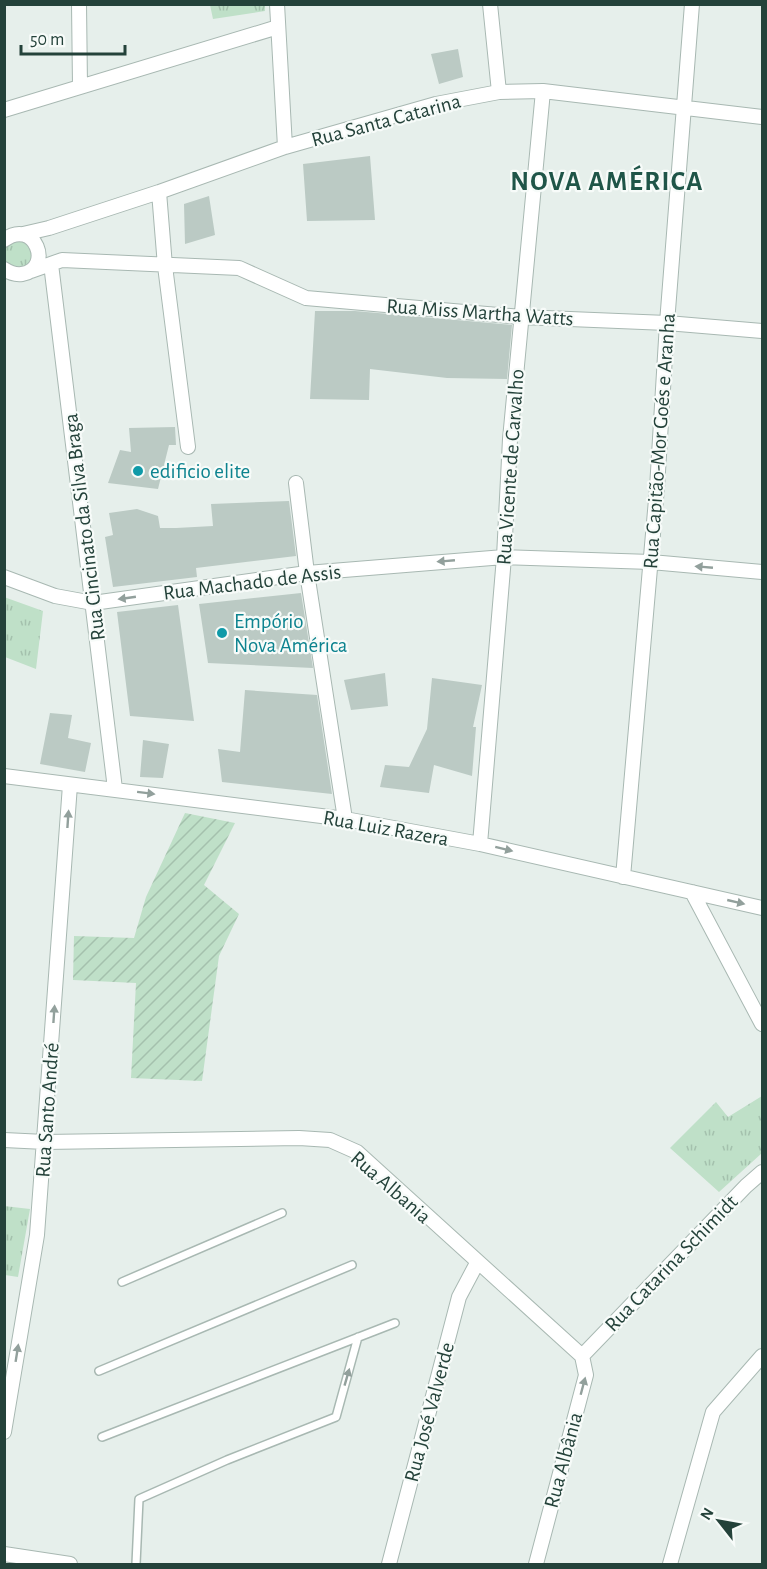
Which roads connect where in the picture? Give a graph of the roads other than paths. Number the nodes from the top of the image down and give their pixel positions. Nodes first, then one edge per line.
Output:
1 (79, 4) edge
2 (277, 4) edge
3 (490, 4) edge
4 (692, 4) edge
5 (278, 27) junction
6 (80, 86) junction
7 (543, 91) junction
8 (499, 92) junction
9 (684, 106) junction
10 (4, 110) edge
11 (762, 117) edge
12 (285, 147) junction
13 (159, 192) junction
14 (23, 234) junction
15 (4, 240) edge
16 (37, 245) junction
17 (57, 262) junction
18 (165, 266) junction
19 (31, 271) junction
20 (8, 273) edge
21 (521, 317) junction
22 (668, 323) junction
23 (762, 331) edge
24 (188, 447) dead end
25 (296, 483) dead end
26 (504, 556) junction
27 (651, 562) junction
28 (762, 572) edge
29 (307, 573) junction
30 (4, 577) edge
31 (93, 603) junction
32 (4, 776) edge
33 (70, 785) junction
34 (115, 789) junction
35 (345, 819) junction
36 (480, 843) junction
37 (623, 877) junction
38 (692, 892) junction
39 (762, 908) edge
40 (762, 1023) edge
41 (4, 1140) edge
42 (45, 1142) junction
43 (762, 1172) edge
44 (282, 1213) dead end
45 (477, 1263) junction
46 (352, 1265) dead end
47 (122, 1282) dead end
48 (395, 1323) dead end
49 (358, 1337) junction
50 (582, 1356) junction
51 (762, 1356) edge
52 (99, 1371) dead end
53 (4, 1432) edge
54 (102, 1437) dead end
55 (4, 1554) edge
56 (70, 1564) edge
57 (135, 1564) edge
58 (389, 1564) edge
59 (536, 1564) edge
60 (670, 1564) edge

1 - 6 street
2 - 5 street
3 - 8 street
4 - 9 street, Rua Capitão-Mor Goés e Aranha
5 - 6 street
5 - 12 street
6 - 10 street
7 - 8 street, Rua Santa Catarina
7 - 9 street, Rua Santa Catarina
7 - 21 street, Rua Vicente de Carvalho
8 - 12 street, Rua Santa Catarina
9 - 11 street, Rua Santa Catarina
9 - 22 street, Rua Capitão-Mor Goés e Aranha
12 - 13 street, Rua Santa Catarina
13 - 14 street, Rua Santa Catarina
13 - 18 street
14 - 15 street, Rua Santa Catarina
14 - 16 street
16 - 17 street
16 - 19 street
17 - 18 street, Rua Miss Martha Watts
17 - 19 street
17 - 31 street, Rua Cincinato da Silva Braga
18 - 21 street, Rua Miss Martha Watts
18 - 24 street
19 - 20 street
21 - 22 street, Rua Miss Martha Watts
21 - 26 street, Rua Vicente de Carvalho
22 - 23 street, Rua Miss Martha Watts
22 - 27 street, Rua Capitão-Mor Goés e Aranha
25 - 29 street
26 - 27 street, Rua Machado de Assis
26 -> 29 street, Rua Machado de Assis
26 - 36 street, Rua Vicente de Carvalho
28 -> 27 street, Rua Machado de Assis
27 - 37 street, Rua Capitão-Mor Goés e Aranha
29 -> 31 street, Rua Machado de Assis
29 - 35 street
30 - 31 street, Rua Machado de Assis
31 - 34 street, Rua Cincinato da Silva Braga
32 - 33 street, Rua Luiz Razera
33 - 34 street, Rua Luiz Razera
42 -> 33 street, Rua Santo André
34 -> 35 street, Rua Luiz Razera
35 - 36 street, Rua Luiz Razera
36 -> 37 street, Rua Luiz Razera
37 - 38 street, Rua Luiz Razera
38 -> 39 street, Rua Luiz Razera
38 - 40 street
41 - 42 street
42 - 45 street, Rua Albania
53 -> 42 street, Rua Santo André
43 - 50 street, Rua Catarina Schimidt
44 - 47 lane
45 - 50 street, Rua Albania
45 - 58 street, Rua José Valverde
46 - 52 lane
48 - 49 lane
49 - 54 lane
57 -> 49 lane
59 -> 50 street, Rua Albânia
51 - 60 street
55 - 56 street

